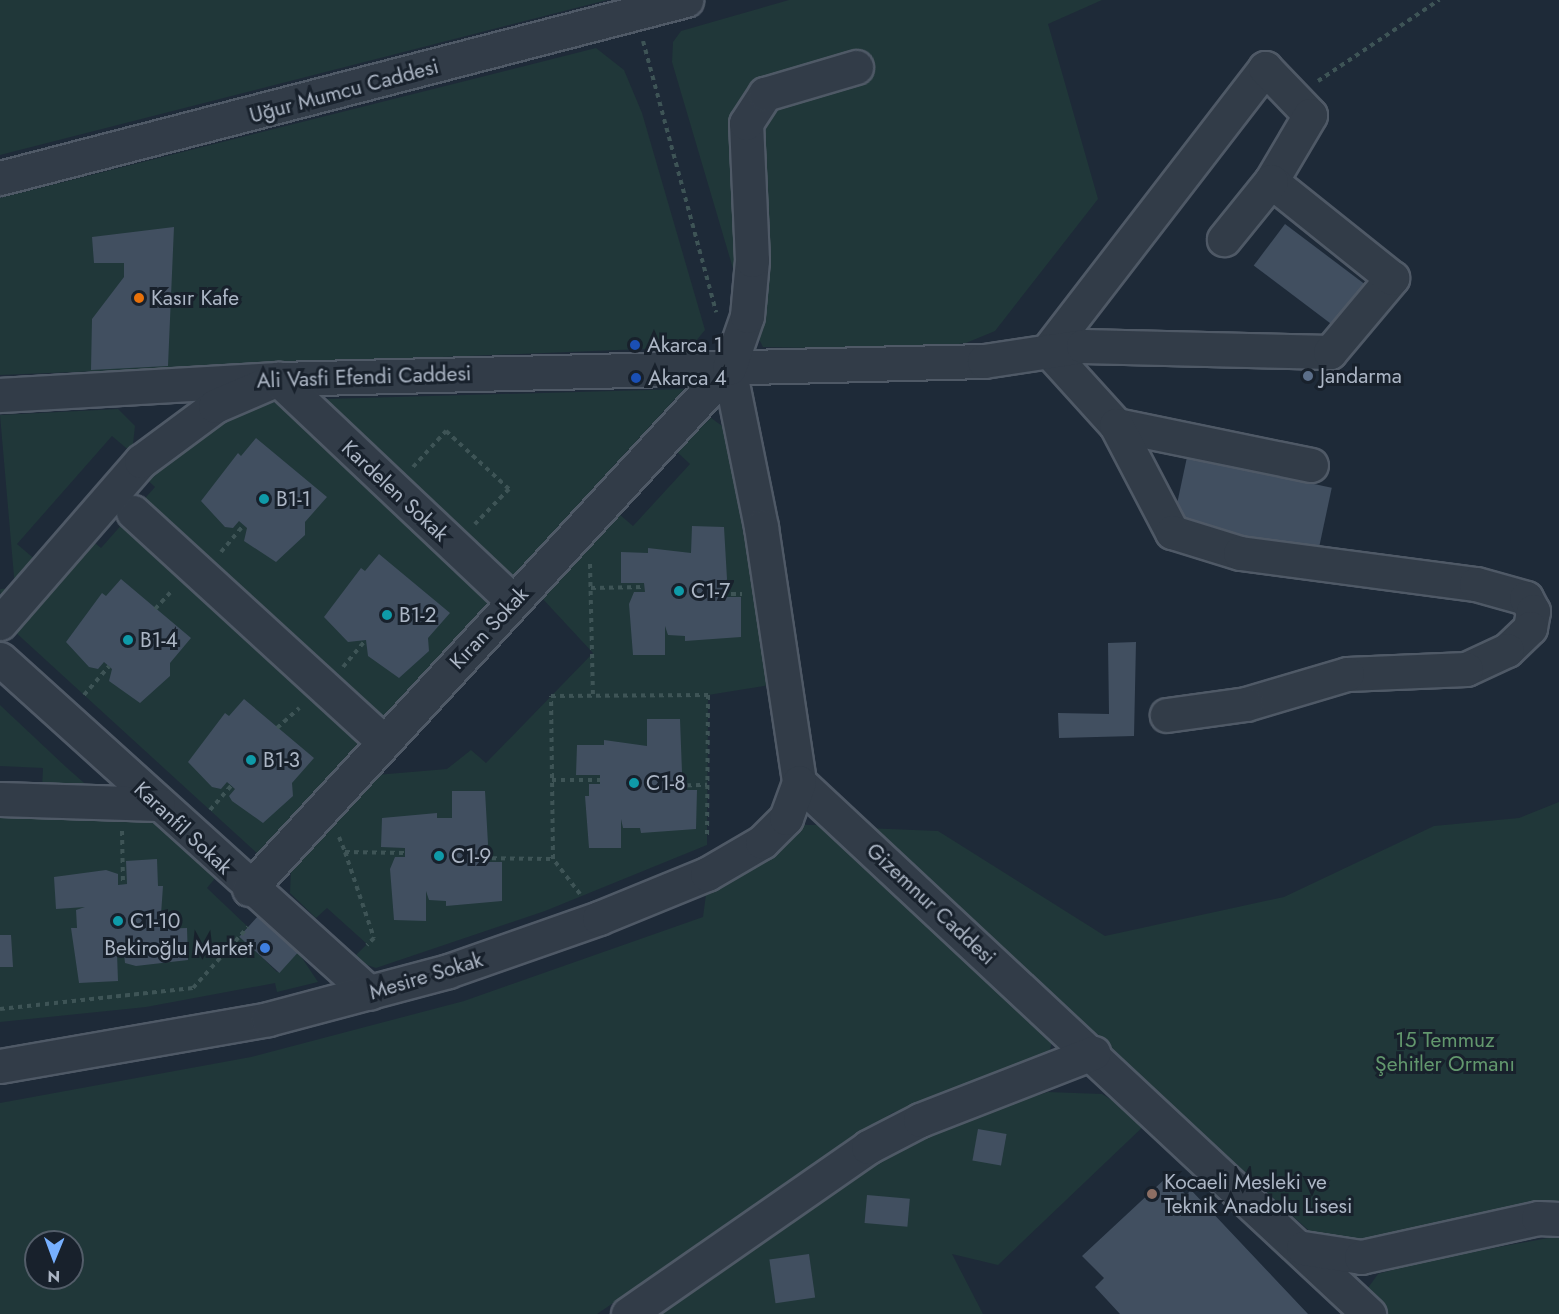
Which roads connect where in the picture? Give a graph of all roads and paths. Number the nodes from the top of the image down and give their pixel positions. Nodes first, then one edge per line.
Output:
1 (686, 0) edge
2 (1439, 0) edge
3 (642, 36) dead end
4 (856, 67) dead end
5 (1295, 96) junction
6 (0, 178) edge
7 (1271, 182) junction
8 (1224, 239) dead end
9 (718, 323) dead end
10 (1048, 350) junction
11 (729, 368) junction
12 (278, 379) junction
13 (147, 388) junction
14 (0, 395) edge
15 (1116, 425) junction
16 (141, 461) junction
17 (1311, 465) dead end
18 (410, 471) dead end
19 (133, 512) dead end
20 (471, 528) dead end
21 (589, 556) dead end
22 (645, 587) dead end
23 (591, 588) junction
24 (713, 594) dead end
25 (755, 594) dead end
26 (513, 602) junction
27 (0, 623) edge
28 (0, 659) edge
29 (109, 666) dead end
30 (84, 695) dead end
31 (593, 696) junction
32 (307, 714) dead end
33 (1167, 715) dead end
34 (277, 728) dead end
35 (372, 731) dead end
36 (552, 780) junction
37 (600, 780) dead end
38 (799, 782) junction
39 (707, 785) junction
40 (231, 786) dead end
41 (669, 786) dead end
42 (0, 799) edge
43 (158, 804) junction
44 (209, 810) dead end
45 (122, 827) dead end
46 (336, 831) dead end
47 (707, 845) dead end
48 (345, 852) junction
49 (405, 853) dead end
50 (474, 858) dead end
51 (553, 859) junction
52 (123, 885) dead end
53 (249, 889) junction
54 (599, 918) junction
55 (248, 927) dead end
56 (367, 945) dead end
57 (370, 993) junction
58 (0, 1009) edge
59 (1093, 1053) junction
60 (0, 1066) edge
61 (1559, 1219) edge
62 (1303, 1248) junction
63 (628, 1314) edge
64 (1369, 1314) edge

1 - 6 street, Uğur Mumcu Caddesi
2 - 5 path
3 - 9 path
4 - 11 street
5 - 7 street
5 - 10 street
7 - 8 street
7 - 10 street, Ali Vasfi Efendi Caddesi
10 - 11 street, Ali Vasfi Efendi Caddesi
10 - 15 street
11 - 12 street, Ali Vasfi Efendi Caddesi
11 - 26 street, Kıran Sokak
11 - 38 street
12 - 13 street, Ali Vasfi Efendi Caddesi
12 - 16 street
12 - 26 street, Kardelen Sokak
13 - 14 street, Ali Vasfi Efendi Caddesi
13 - 16 street
15 - 17 street
15 - 33 street
16 - 27 street
18 - 20 path
19 - 35 street
21 - 23 path
22 - 23 path
23 - 31 path
24 - 25 path
26 - 53 street, Kıran Sokak
28 - 43 street, Karanfil Sokak
29 - 30 path
31 - 36 path
31 - 39 path
32 - 34 path
36 - 37 path
36 - 51 path
38 - 54 street, Mesire Sokak
38 - 59 street, Gizemnur Caddesi
39 - 41 path
39 - 47 path
40 - 44 path
42 - 43 street
43 - 53 street, Karanfil Sokak
45 - 52 path
46 - 48 path
48 - 49 path
48 - 56 path
50 - 51 path
51 - 54 path
53 - 57 street, Karanfil Sokak
54 - 57 street, Mesire Sokak
55 - 58 path
57 - 60 street, Mesire Sokak
59 - 62 street, Gizemnur Caddesi
59 - 63 street
61 - 62 street
62 - 64 street, Gizemnur Caddesi

